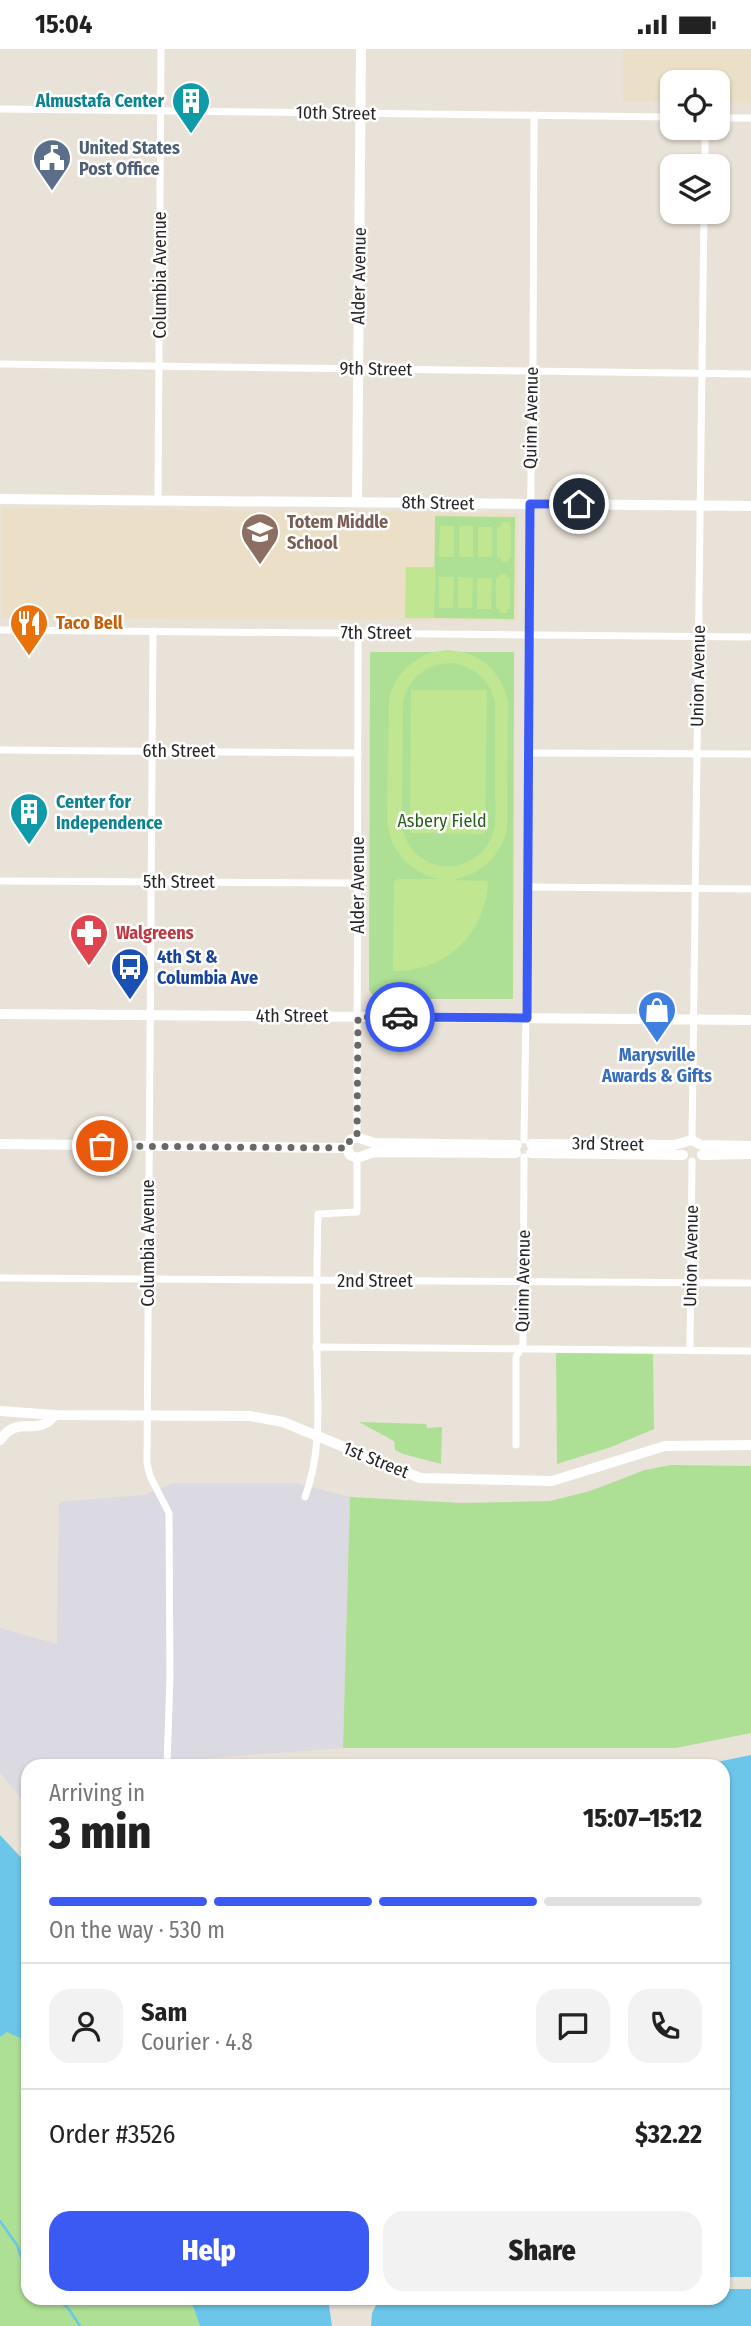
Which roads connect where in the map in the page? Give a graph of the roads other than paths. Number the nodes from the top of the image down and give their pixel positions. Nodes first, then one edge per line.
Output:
1 (161, 49) edge
2 (361, 49) edge
3 (0, 110) edge
4 (161, 111) junction
5 (361, 114) junction
6 (534, 115) junction
7 (660, 117) edge
8 (730, 118) edge
9 (751, 118) edge
10 (704, 224) edge
11 (0, 364) edge
12 (160, 366) junction
13 (358, 369) junction
14 (533, 370) junction
15 (702, 373) junction
16 (751, 374) edge
17 (0, 499) edge
18 (158, 500) junction
19 (357, 502) junction
20 (530, 504) junction
21 (701, 505) junction
22 (751, 506) edge
23 (0, 629) edge
24 (153, 631) junction
25 (358, 633) junction
26 (529, 634) junction
27 (699, 637) junction
28 (751, 637) edge
29 (0, 750) edge
30 (152, 751) junction
31 (358, 753) junction
32 (528, 753) junction
33 (698, 754) junction
34 (751, 754) edge
35 (0, 881) edge
36 (151, 882) junction
37 (358, 883) junction
38 (528, 887) junction
39 (696, 888) junction
40 (751, 888) edge
41 (0, 1014) edge
42 (150, 1016) junction
43 (358, 1017) junction
44 (527, 1018) junction
45 (694, 1019) junction
46 (751, 1020) edge
47 (361, 1139) junction
48 (0, 1144) edge
49 (149, 1146) junction
50 (751, 1146) edge
51 (347, 1148) junction
52 (524, 1149) junction
53 (692, 1150) junction
54 (751, 1154) edge
55 (361, 1156) junction
56 (0, 1277) edge
57 (148, 1280) junction
58 (317, 1280) junction
59 (523, 1282) junction
60 (691, 1283) junction
61 (751, 1283) edge
62 (316, 1347) junction
63 (520, 1350) junction
64 (690, 1350) junction
65 (751, 1350) edge
66 (0, 1411) edge
67 (55, 1415) junction
68 (148, 1415) junction
69 (319, 1437) junction
70 (0, 1440) edge
71 (516, 1445) dead end
72 (751, 1445) edge
73 (305, 1497) dead end
74 (167, 1759) edge

1 - 4 street, Columbia Avenue
2 - 5 street, Alder Avenue
3 - 4 street, 10th Street
4 - 5 street, 10th Street
4 - 12 street, Columbia Avenue
5 - 6 street, 10th Street
5 - 13 street, Alder Avenue
6 - 7 street, 10th Street
6 - 14 street, Quinn Avenue
8 - 9 street
10 - 15 street, Union Avenue
11 - 12 street, 9th Street
12 - 13 street, 9th Street
12 - 18 street, Columbia Avenue
13 - 14 street, 9th Street
13 - 19 street, Alder Avenue
14 - 15 street, 9th Street
14 - 20 street, Quinn Avenue
15 - 16 street, 9th Street
15 - 21 street, Union Avenue
17 - 18 street, 8th Street
18 - 19 street, 8th Street
19 - 20 street, 8th Street
20 - 21 street, 8th Street
20 - 26 street, Quinn Avenue
21 - 22 street, 8th Street
21 - 27 street, Union Avenue
23 - 24 street, 7th Street
24 - 25 street, 7th Street
24 - 30 street, Columbia Avenue
25 - 26 street, 7th Street
25 - 31 street, Alder Avenue
26 - 27 street, 7th Street
26 - 32 street, Quinn Avenue
27 - 28 street, 7th Street
27 - 33 street, Union Avenue
29 - 30 street, 6th Street
30 - 31 street, 6th Street
30 - 36 street, Columbia Avenue
31 - 37 street, Alder Avenue
32 - 33 street
32 - 38 street, Quinn Avenue
33 - 34 street
33 - 39 street, Union Avenue
35 - 36 street, 5th Street
36 - 37 street, 5th Street
36 - 42 street, Columbia Avenue
37 - 43 street, Alder Avenue
38 - 39 street
38 - 44 street, Quinn Avenue
39 - 40 street
39 - 45 street, Union Avenue
41 - 42 street, 4th Street
42 - 43 street, 4th Street
42 - 49 street, Columbia Avenue
43 - 44 street, 4th Street
43 - 47 street, Alder Avenue
44 - 45 street, 4th Street
44 - 52 street, Quinn Avenue
45 - 46 street, 4th Street
45 - 53 street, Union Avenue
47 - 51 street
47 - 52 street, 3rd Street
47 - 55 street
48 - 49 street
49 - 51 street
49 - 57 street, Columbia Avenue
50 - 53 street, 3rd Street
51 - 55 street
52 - 53 street, 3rd Street
52 - 55 street, 3rd Street
52 - 59 street, Quinn Avenue
53 - 54 street, 3rd Street
53 - 60 street, Union Avenue
55 - 58 street
56 - 57 street, 2nd Street
57 - 58 street, 2nd Street
57 - 68 street, Columbia Avenue
58 - 59 street, 2nd Street
58 - 62 street
59 - 60 street, 2nd Street
59 - 63 street, Quinn Avenue
60 - 61 street, 2nd Street
60 - 64 street, Union Avenue
62 - 63 street
62 - 69 street
63 - 64 street
63 - 71 street, Quinn Avenue
64 - 65 street
66 - 67 street, 1st Street
67 - 68 street, 1st Street
67 - 70 street
68 - 69 street, 1st Street
68 - 74 street, Columbia Avenue
69 - 72 street, 1st Street
69 - 73 street

